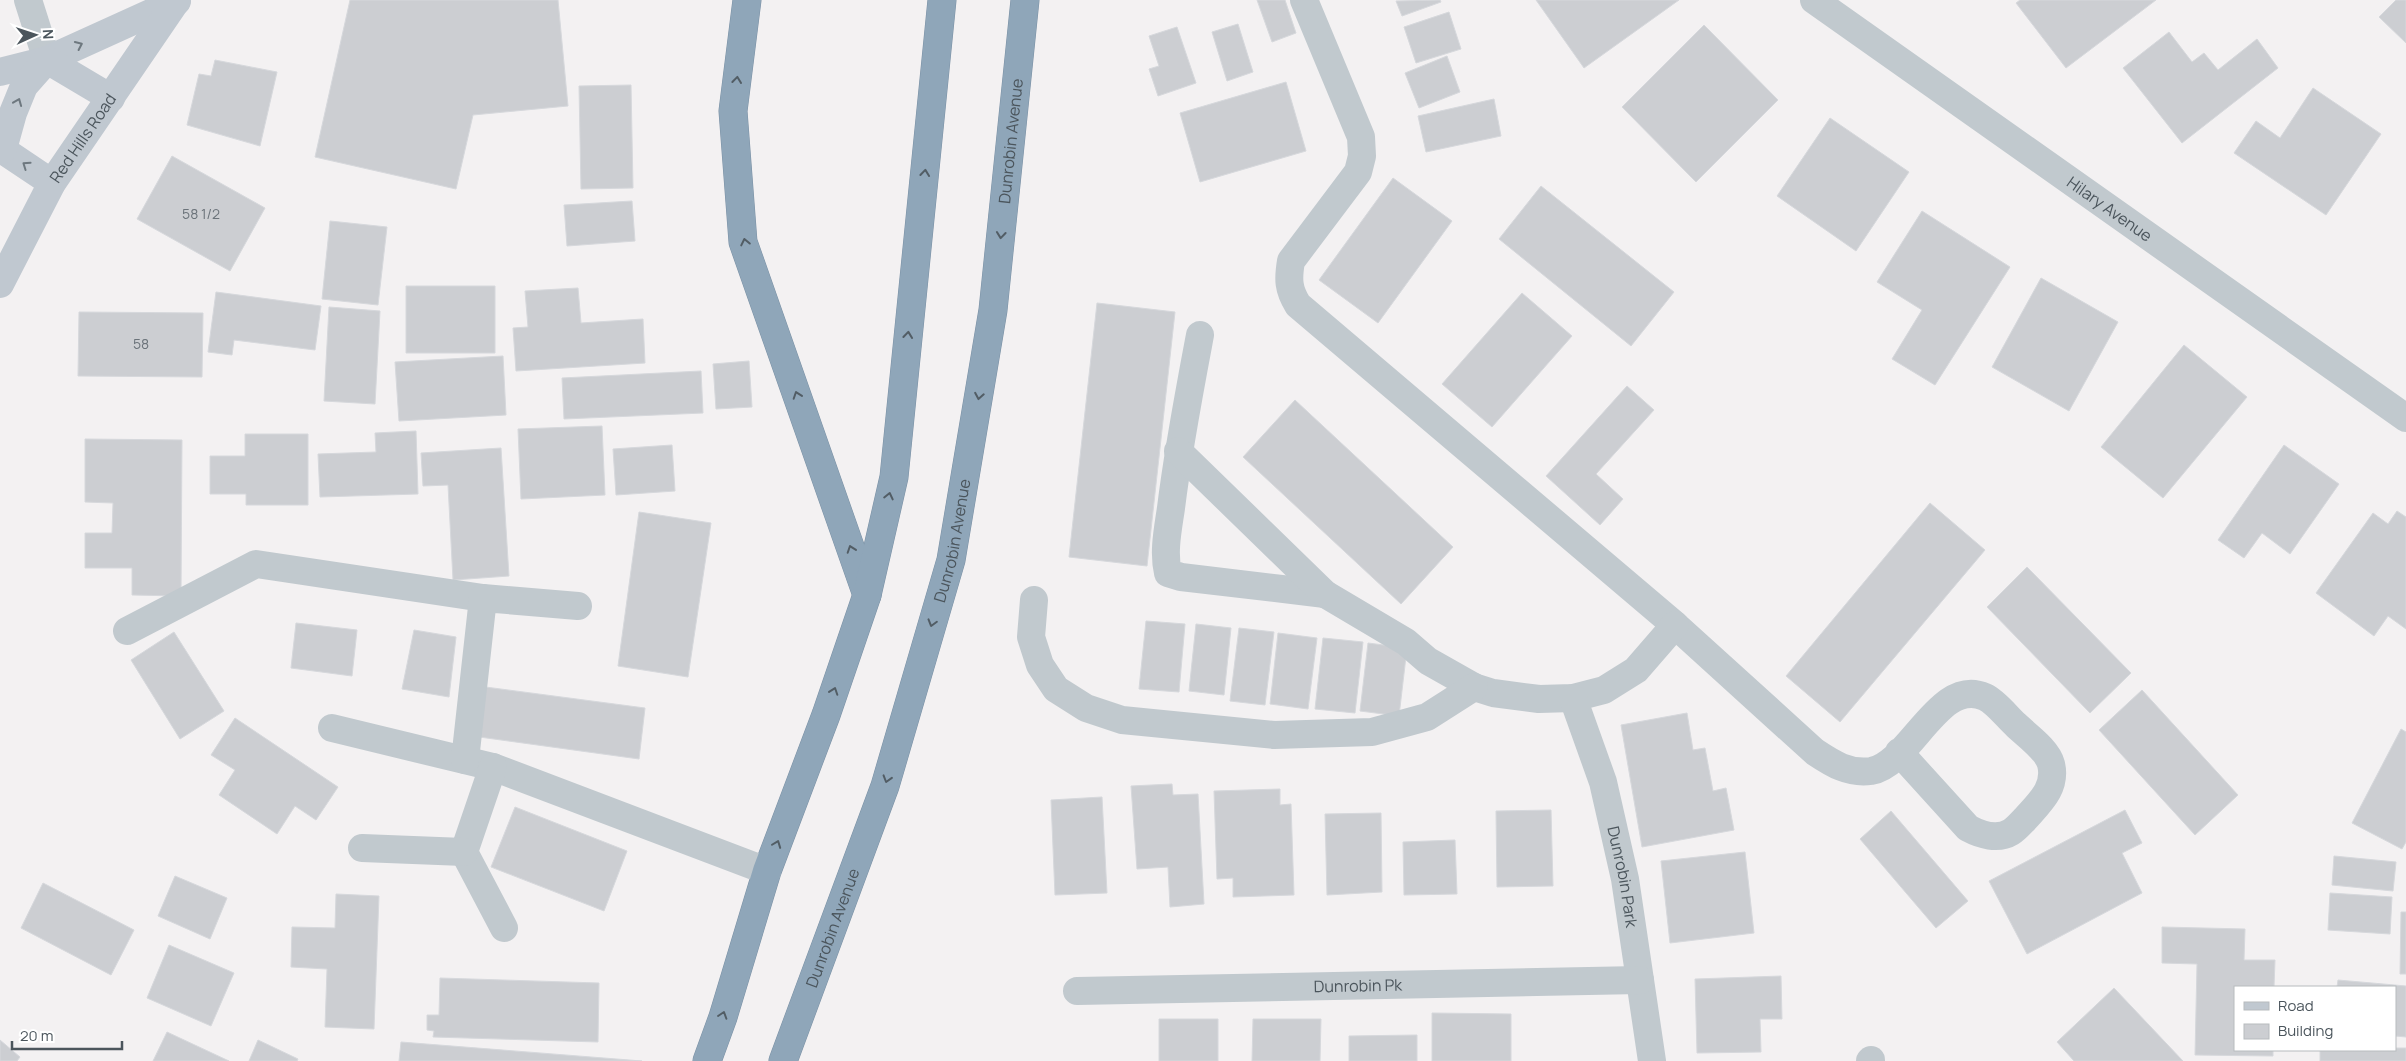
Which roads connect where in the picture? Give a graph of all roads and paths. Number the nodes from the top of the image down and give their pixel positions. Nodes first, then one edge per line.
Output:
1 (28, 0) edge
2 (177, 0) edge
3 (747, 0) edge
4 (942, 0) edge
5 (1025, 0) edge
6 (1042, 0) edge
7 (1304, 0) edge
8 (1814, 0) edge
9 (47, 60) junction
10 (0, 72) edge
11 (1017, 82) junction
12 (111, 98) junction
13 (2, 148) edge
14 (52, 183) junction
15 (0, 284) edge
16 (1200, 335) dead end
17 (2406, 418) edge
18 (1178, 451) junction
19 (1325, 594) junction
20 (867, 595) junction
21 (484, 598) junction
22 (1034, 600) dead end
23 (578, 606) dead end
24 (1675, 626) junction
25 (127, 631) dead end
26 (1474, 687) junction
27 (1573, 698) junction
28 (332, 728) dead end
29 (1899, 752) junction
30 (464, 760) junction
31 (493, 767) junction
32 (362, 848) dead end
33 (464, 852) junction
34 (767, 871) junction
35 (504, 928) dead end
36 (1640, 980) junction
37 (1077, 990) dead end
38 (707, 1061) edge
39 (783, 1061) edge
40 (1652, 1061) edge

1 - 9 street
9 -> 2 main road
2 - 12 main road, Red Hills Road
20 -> 3 highway
20 -> 4 highway
5 - 11 highway, Dunrobin Avenue
6 - 11 highway
7 - 24 street
8 - 17 street, Hilary Avenue
9 - 10 main road
9 - 12 main road
13 -> 9 main road
11 -> 39 highway, Dunrobin Avenue
12 - 14 main road, Red Hills Road
14 -> 13 main road
14 - 15 main road, Red Hills Road
16 - 18 street
18 - 19 street
18 - 19 street
19 - 26 street
34 -> 20 highway
21 - 23 street
21 - 25 street
21 - 30 street
22 - 26 street
24 - 27 street
24 - 29 street
26 - 27 street
27 - 36 street, Dunrobin Park
28 - 30 street
29 - 29 street
30 - 31 street
31 - 33 street
31 - 34 street
32 - 33 street
33 - 35 street
38 -> 34 highway
36 - 37 street, Dunrobin Pk
36 - 40 street, Dunrobin Park

